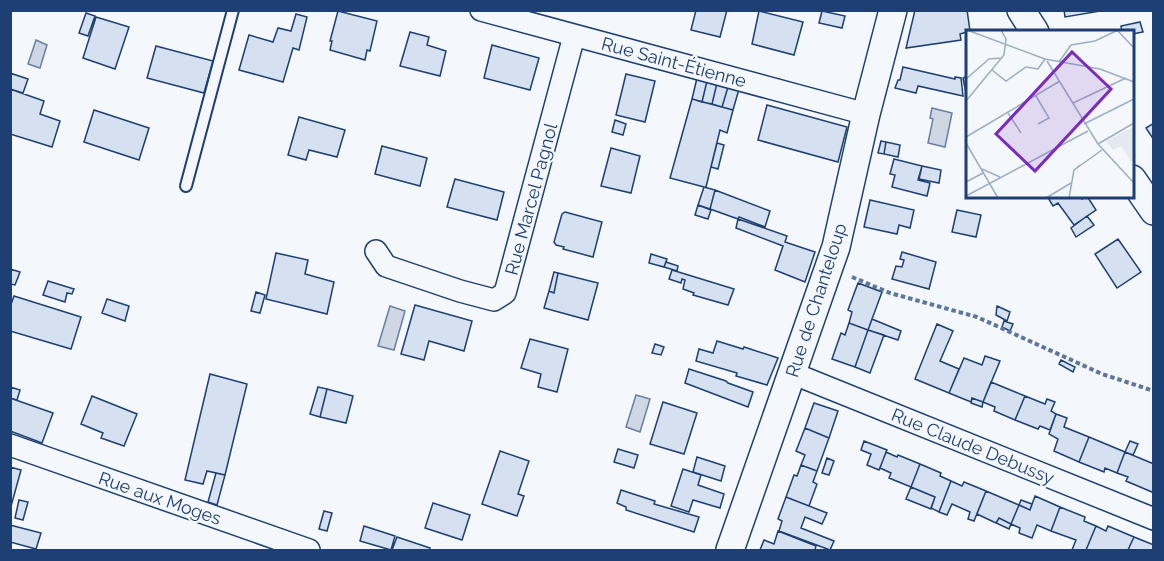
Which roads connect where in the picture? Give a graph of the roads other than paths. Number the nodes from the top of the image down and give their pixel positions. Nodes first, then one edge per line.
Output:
1 (233, 10) edge
2 (482, 10) edge
3 (893, 10) edge
4 (1021, 10) edge
5 (1034, 30) edge
6 (574, 36) junction
7 (866, 114) junction
8 (1134, 182) edge
9 (186, 186) dead end
10 (1154, 211) edge
11 (376, 251) dead end
12 (792, 373) junction
13 (10, 445) edge
14 (1154, 519) edge
15 (309, 550) edge
16 (730, 550) edge

1 - 9 lane
2 - 6 street, Rue Saint-Étienne
3 - 7 street, Rue de Chanteloup
4 - 5 street
6 - 7 street, Rue Saint-Étienne
6 - 11 street, Rue Marcel Pagnol
7 - 12 street, Rue de Chanteloup
8 - 10 street
12 - 14 street, Rue Claude Debussy
12 - 16 street, Rue de Chanteloup
13 - 15 street, Rue aux Moges

